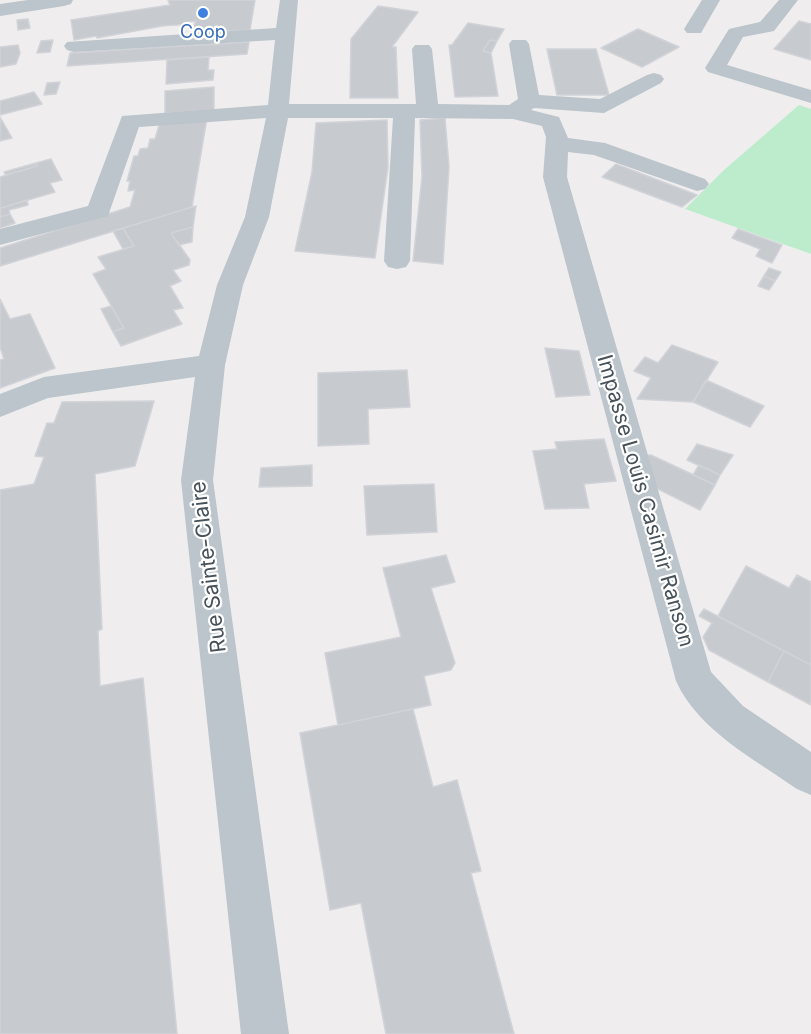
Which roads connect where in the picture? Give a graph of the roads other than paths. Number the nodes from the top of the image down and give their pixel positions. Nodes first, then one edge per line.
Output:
1 (64, 0) edge
2 (289, 0) edge
3 (711, 0) edge
4 (789, 0) edge
5 (23, 3) edge
6 (0, 10) edge
7 (694, 29) dead end
8 (286, 33) junction
9 (519, 44) dead end
10 (74, 46) dead end
11 (422, 50) dead end
12 (654, 79) dead end
13 (811, 97) edge
14 (521, 106) junction
15 (278, 111) junction
16 (404, 112) junction
17 (428, 112) junction
18 (556, 144) junction
19 (697, 184) dead end
20 (0, 237) edge
21 (397, 261) dead end
22 (211, 365) junction
23 (0, 406) edge
24 (811, 775) edge
25 (265, 1034) edge

1 - 5 street
2 - 8 street, Rue Sainte-Claire
3 - 7 street
4 - 13 street
5 - 6 street
8 - 10 street
8 - 15 street, Rue Sainte-Claire
9 - 14 street
11 - 17 street
12 - 14 street
14 - 17 street
14 - 18 street
15 - 16 street
15 - 20 street
15 - 22 street, Rue Sainte-Claire
16 - 17 street
16 - 21 street
18 - 19 street
18 - 24 street, Impasse Louis Casimir Ranson
22 - 23 street
22 - 25 street, Rue Sainte-Claire

